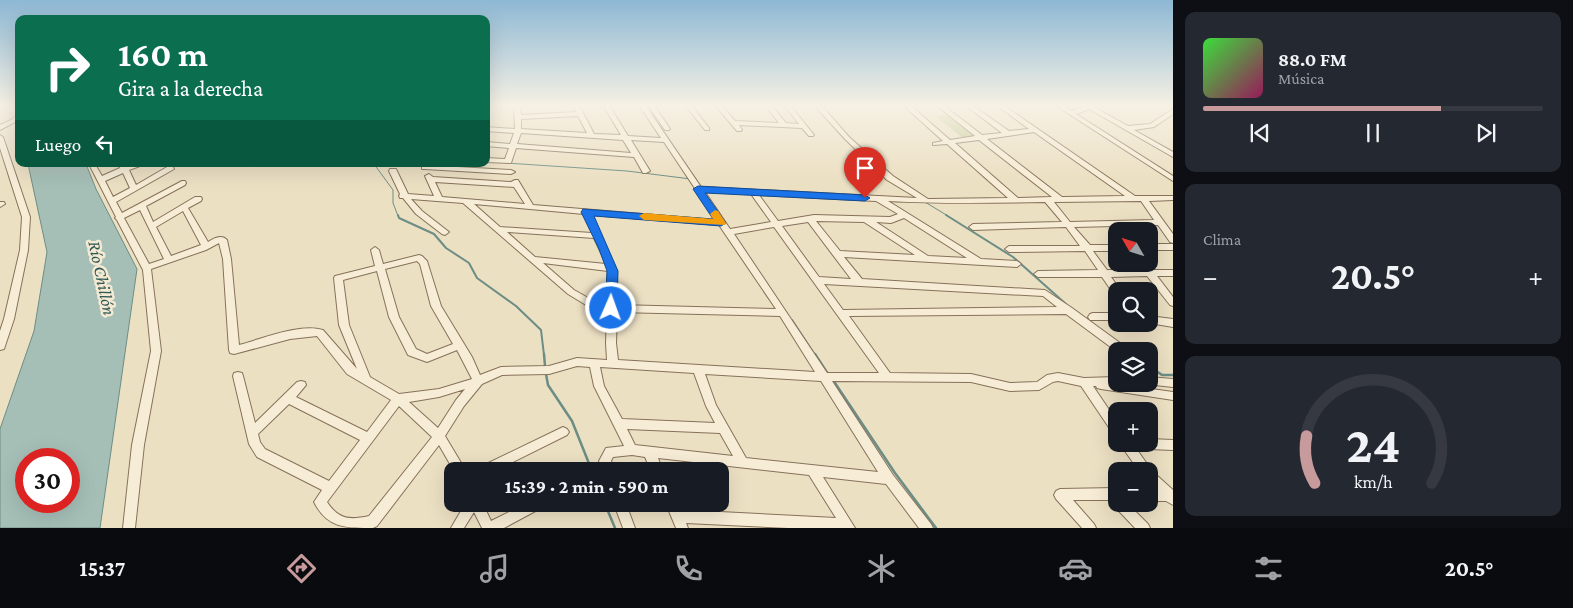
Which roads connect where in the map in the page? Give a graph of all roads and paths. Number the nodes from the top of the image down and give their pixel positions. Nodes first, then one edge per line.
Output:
1 (494, 130) edge
2 (589, 130) edge
3 (620, 130) edge
4 (657, 130) edge
5 (807, 130) edge
6 (839, 130) edge
7 (936, 130) edge
8 (970, 130) edge
9 (1002, 130) edge
10 (1034, 130) joint
11 (1096, 130) edge
12 (1131, 130) edge
13 (518, 132) junction
14 (1008, 134) junction
15 (812, 135) dead end
16 (592, 136) junction
17 (0, 137) edge
18 (625, 138) junction
19 (981, 138) junction
20 (664, 140) junction
21 (952, 143) junction
22 (490, 144) edge
23 (935, 144) dead end
24 (513, 146) junction
25 (1173, 148) edge
26 (1164, 150) junction
27 (635, 155) junction
28 (1173, 155) edge
29 (490, 160) edge
30 (94, 167) edge
31 (121, 167) edge
32 (123, 167) edge
33 (425, 167) edge
34 (481, 167) edge
35 (170, 169) dead end
36 (393, 171) dead end
37 (646, 171) dead end
38 (430, 178) junction
39 (1173, 179) edge
40 (100, 180) junction
41 (182, 183) dead end
42 (517, 185) junction
43 (134, 189) junction
44 (698, 189) junction
45 (753, 192) junction
46 (403, 196) junction
47 (879, 198) junction
48 (1133, 198) junction
49 (1143, 198) junction
50 (1173, 198) edge
51 (198, 199) dead end
52 (439, 199) junction
53 (1048, 200) junction
54 (1061, 200) junction
55 (111, 201) junction
56 (927, 201) junction
57 (1017, 201) junction
58 (465, 202) junction
59 (142, 207) junction
60 (184, 207) junction
61 (531, 207) junction
62 (587, 212) junction
63 (904, 215) junction
64 (119, 218) junction
65 (810, 219) junction
66 (866, 220) junction
67 (1159, 222) junction
68 (721, 223) junction
69 (777, 224) junction
70 (1068, 224) junction
71 (152, 226) junction
72 (973, 227) dead end
73 (498, 229) junction
74 (445, 232) dead end
75 (728, 232) junction
76 (598, 236) junction
77 (1173, 240) edge
78 (206, 246) junction
79 (1158, 247) edge
80 (1173, 247) edge
81 (1086, 248) junction
82 (1108, 248) edge
83 (1009, 249) dead end
84 (375, 250) dead end
85 (837, 254) junction
86 (531, 259) junction
87 (926, 259) junction
88 (169, 260) junction
89 (981, 262) junction
90 (1017, 264) dead end
91 (146, 268) junction
92 (381, 268) junction
93 (612, 268) junction
94 (1173, 273) edge
95 (1038, 274) dead end
96 (1105, 274) junction
97 (1150, 274) junction
98 (818, 280) junction
99 (858, 281) junction
100 (1110, 282) edge
101 (1173, 303) edge
102 (611, 308) junction
103 (1069, 310) junction
104 (783, 313) junction
105 (843, 313) junction
106 (1094, 317) dead end
107 (1108, 317) edge
108 (1158, 321) edge
109 (1173, 323) edge
110 (1111, 342) edge
111 (0, 346) edge
112 (458, 346) junction
113 (594, 364) junction
114 (613, 365) junction
115 (698, 369) junction
116 (545, 370) joint
117 (238, 376) dead end
118 (823, 378) junction
119 (888, 378) junction
120 (1158, 379) edge
121 (366, 380) junction
122 (478, 381) junction
123 (1108, 381) edge
124 (1084, 382) junction
125 (1173, 382) edge
126 (301, 385) dead end
127 (1173, 396) edge
128 (288, 398) junction
129 (398, 399) junction
130 (1108, 417) edge
131 (619, 424) junction
132 (722, 428) junction
133 (563, 432) dead end
134 (252, 433) junction
135 (439, 436) junction
136 (368, 438) junction
137 (1158, 444) edge
138 (1173, 445) edge
139 (632, 450) junction
140 (649, 452) junction
141 (455, 462) edge
142 (502, 462) edge
143 (605, 462) edge
144 (653, 462) edge
145 (742, 462) junction
146 (812, 470) junction
147 (889, 479) junction
148 (1158, 484) edge
149 (331, 488) junction
150 (1108, 496) edge
151 (1158, 496) edge
152 (1172, 497) edge
153 (467, 512) edge
154 (482, 512) edge
155 (522, 512) edge
156 (623, 512) edge
157 (675, 512) edge
158 (694, 512) edge
159 (1128, 512) edge
160 (848, 527) edge
161 (130, 528) edge
162 (458, 528) edge
163 (492, 528) edge
164 (629, 528) edge
165 (682, 528) edge
166 (927, 528) edge
167 (1090, 528) edge
168 (1144, 528) edge

1 - 13 street
2 - 16 street
3 - 18 street
4 - 20 street
5 - 15 street
6 - 56 street
7 - 21 street
8 - 19 street
9 - 14 street
10 - 14 street
10 - 48 street
11 - 39 street
12 - 26 street
13 - 16 street
13 - 24 street
14 - 19 street
16 - 18 street
17 - 111 street
18 - 20 street
18 - 27 street
19 - 21 street
19 - 54 street
20 - 44 street
21 - 23 street
21 - 57 street
22 - 24 street
24 - 27 street
24 - 29 street
25 - 26 street
26 - 28 street
27 - 37 street
30 - 40 street
31 - 40 street
32 - 43 street
33 - 38 street
34 - 42 street
35 - 43 street
36 - 46 street
38 - 42 street
38 - 52 street
40 - 55 street
41 - 59 street
42 - 61 street
43 - 55 street
44 - 45 street
44 - 68 street
45 - 47 street
45 - 69 street
46 - 52 street
46 - 74 street
47 - 56 street
47 - 63 street
48 - 49 street
48 - 54 street
49 - 50 street
49 - 67 street
51 - 60 street
52 - 58 street
53 - 54 street
53 - 57 street
53 - 70 street
55 - 64 street
56 - 57 street
58 - 61 street
58 - 73 street
59 - 64 street
59 - 71 street
60 - 71 street
60 - 78 street
61 - 62 street
62 - 68 street
62 - 76 street
63 - 66 street
63 - 89 street
64 - 91 street
65 - 66 street
65 - 69 street
65 - 85 street
66 - 87 street
67 - 70 street
67 - 77 street
68 - 75 street
69 - 75 street
69 - 98 street
70 - 72 street
70 - 81 street
71 - 88 street
73 - 76 street
73 - 86 street
75 - 104 street
76 - 93 street
78 - 88 street
78 - 121 street
79 - 80 street
81 - 82 street
81 - 83 street
81 - 96 street
84 - 92 street
85 - 87 street
85 - 99 street
86 - 93 street
86 - 102 street
87 - 89 street
88 - 91 street
89 - 90 street
91 - 161 street
92 - 112 street
92 - 112 street
92 - 121 street
93 - 102 street
94 - 97 street
95 - 96 street
96 - 97 street
96 - 100 street
97 - 101 street
98 - 99 street
98 - 105 street
99 - 103 street
102 - 104 street
102 - 114 street
103 - 105 street
103 - 110 street
104 - 118 street
105 - 119 street
106 - 107 street
108 - 109 street
112 - 122 street
113 - 114 street
113 - 116 street
113 - 131 street
114 - 115 street
115 - 118 street
115 - 132 street
116 - 122 street
117 - 134 street
118 - 119 street
118 - 147 street
119 - 124 street
120 - 125 street
121 - 129 street
122 - 129 street
122 - 135 street
123 - 124 street
124 - 127 street
124 - 130 street
126 - 128 street
128 - 134 street
128 - 136 street
129 - 135 street
129 - 136 street
131 - 132 street
131 - 139 street
132 - 145 street
133 - 142 street
134 - 149 street
135 - 141 street
135 - 149 street
136 - 149 street
137 - 138 street
139 - 140 street
139 - 143 street
140 - 144 street
140 - 145 street
145 - 146 street
146 - 147 street
146 - 160 street
147 - 166 street
148 - 152 street
150 - 167 street
151 - 152 street
153 - 162 street
154 - 163 street
155 - 163 street
156 - 164 street
157 - 165 street
158 - 160 street
159 - 168 street

